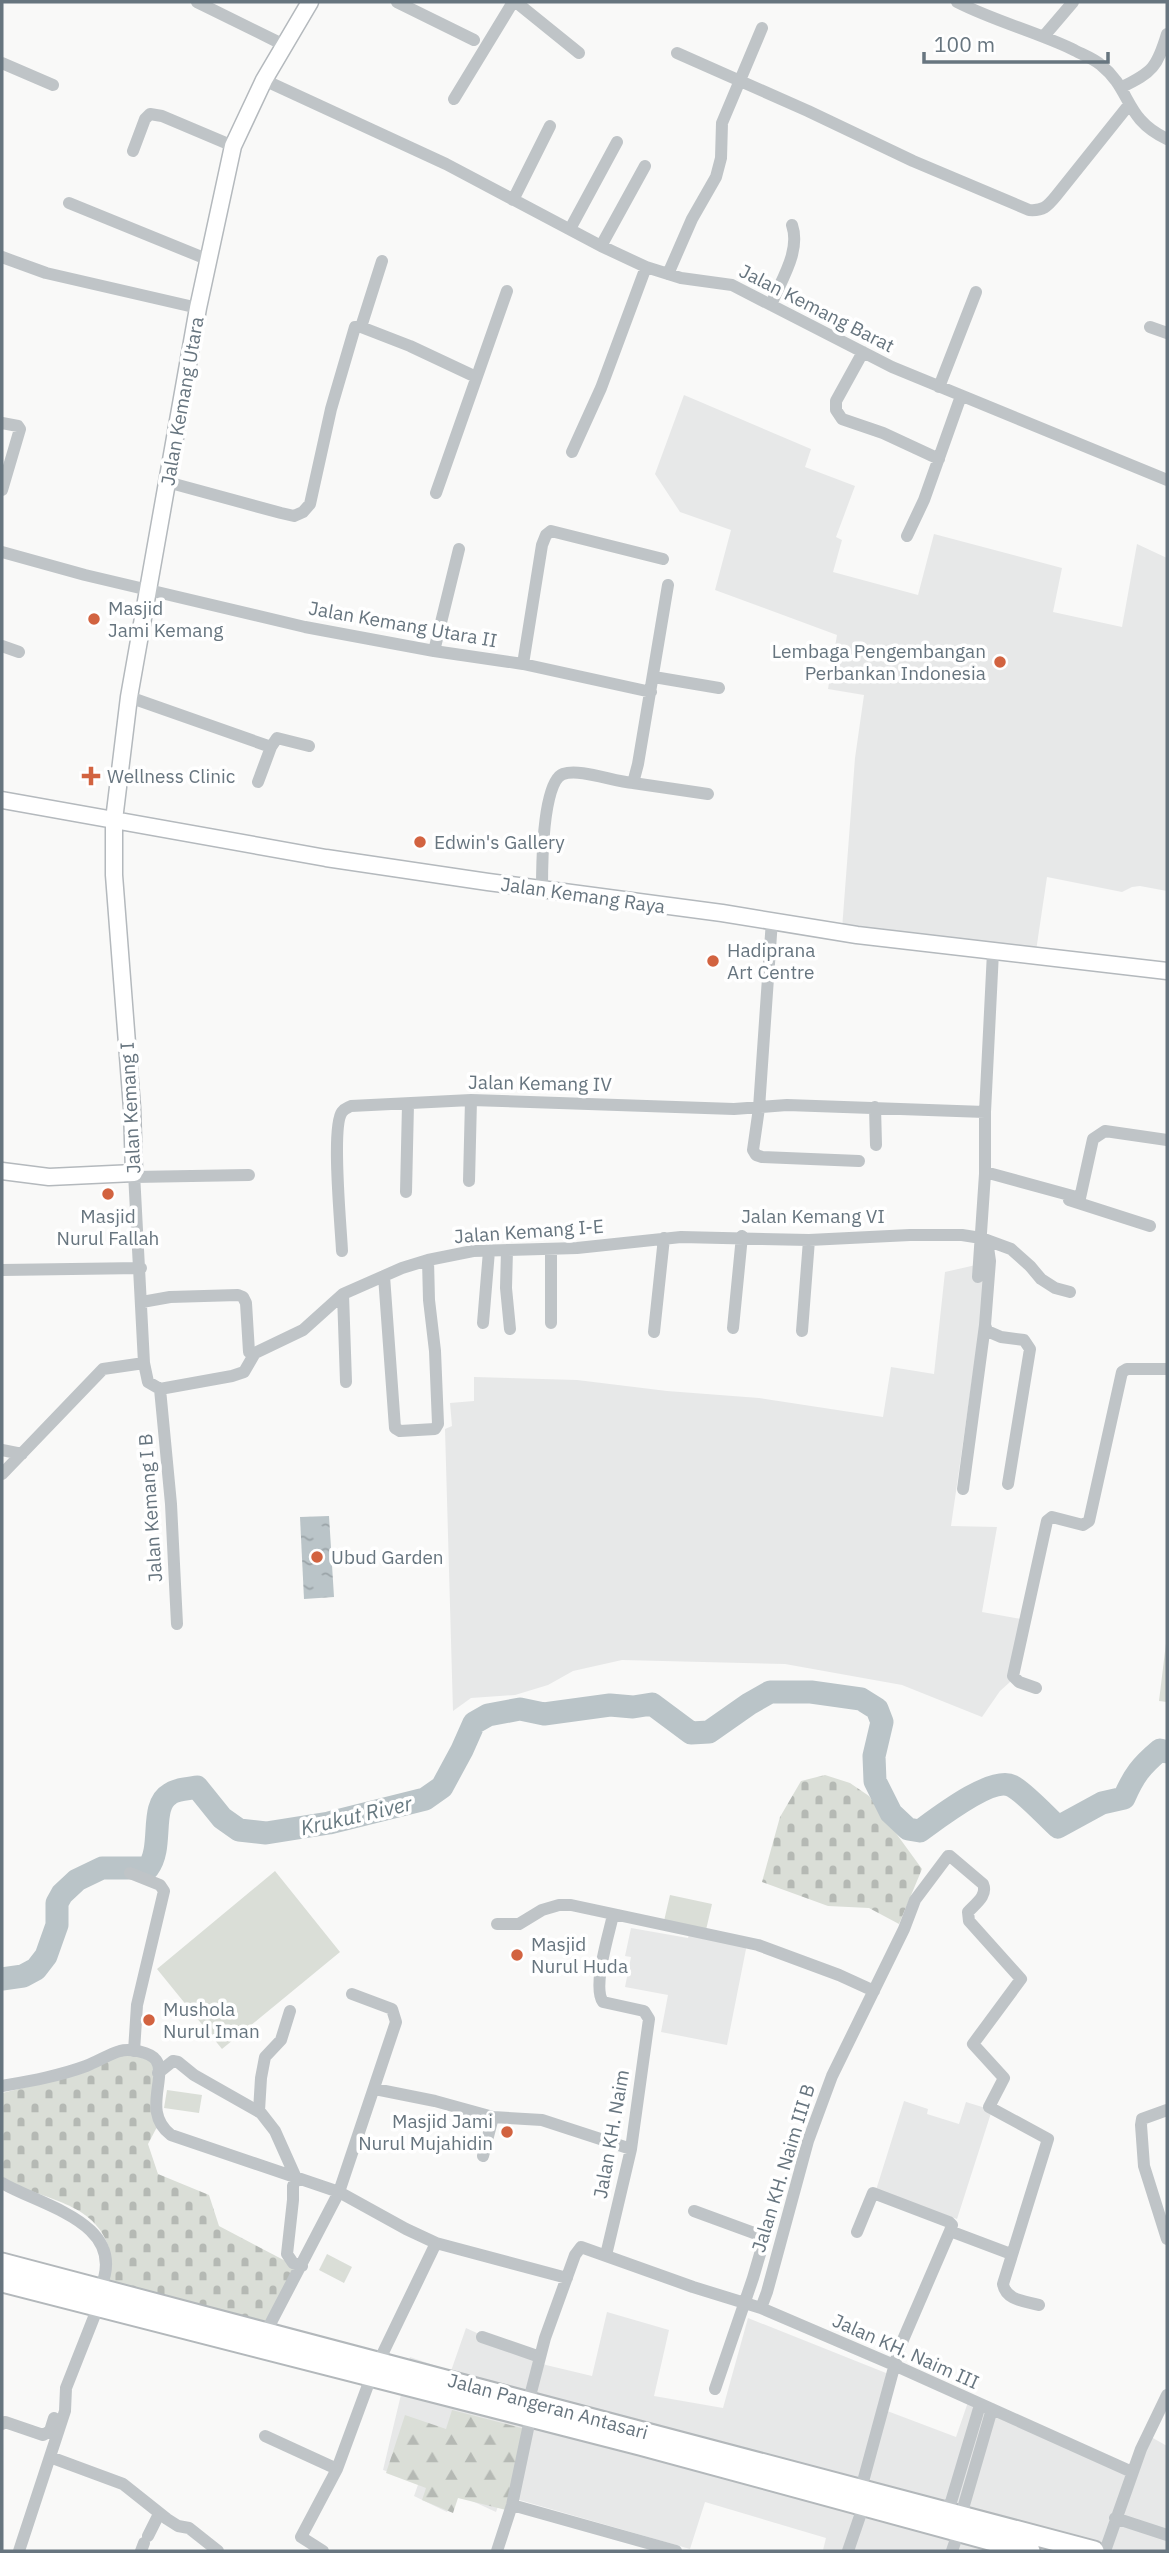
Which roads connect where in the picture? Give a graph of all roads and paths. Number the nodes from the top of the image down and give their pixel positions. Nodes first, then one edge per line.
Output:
1 (200, 2) edge
2 (310, 2) edge
3 (397, 2) edge
4 (515, 2) edge
5 (957, 2) edge
6 (1073, 2) edge
7 (762, 28) dead end
8 (1167, 34) edge
9 (1044, 36) junction
10 (474, 40) dead end
11 (284, 45) junction
12 (579, 53) dead end
13 (677, 53) dead end
14 (2, 63) edge
15 (14, 68) junction
16 (2, 76) edge
17 (264, 80) junction
18 (739, 80) junction
19 (53, 85) dead end
20 (1122, 88) junction
21 (453, 99) dead end
22 (1128, 106) junction
23 (550, 126) dead end
24 (1167, 139) edge
25 (617, 142) dead end
26 (233, 146) junction
27 (133, 151) dead end
28 (645, 166) dead end
29 (513, 200) junction
30 (69, 203) dead end
31 (792, 225) dead end
32 (570, 229) junction
33 (601, 246) junction
34 (2, 257) edge
35 (209, 260) junction
36 (382, 261) dead end
37 (646, 267) junction
38 (668, 274) junction
39 (507, 291) dead end
40 (976, 292) dead end
41 (771, 304) junction
42 (198, 308) junction
43 (361, 327) junction
44 (1150, 327) dead end
45 (1167, 333) edge
46 (863, 352) junction
47 (476, 377) junction
48 (939, 387) junction
49 (961, 396) junction
50 (2, 423) edge
51 (572, 452) dead end
52 (939, 458) junction
53 (1167, 480) edge
54 (167, 482) junction
55 (2, 490) edge
56 (436, 493) dead end
57 (907, 536) dead end
58 (459, 549) dead end
59 (2, 552) edge
60 (663, 559) dead end
61 (668, 585) dead end
62 (148, 590) junction
63 (2, 646) edge
64 (434, 651) junction
65 (19, 652) dead end
66 (523, 664) junction
67 (653, 677) junction
68 (719, 688) dead end
69 (651, 692) junction
70 (130, 697) junction
71 (309, 746) dead end
72 (271, 747) junction
73 (258, 782) dead end
74 (633, 783) junction
75 (708, 794) dead end
76 (2, 800) edge
77 (114, 820) junction
78 (542, 889) junction
79 (772, 920) junction
80 (993, 952) junction
81 (1167, 971) edge
82 (471, 1100) junction
83 (408, 1104) junction
84 (875, 1107) junction
85 (759, 1108) junction
86 (985, 1112) junction
87 (1167, 1140) edge
88 (876, 1145) dead end
89 (859, 1161) dead end
90 (2, 1171) edge
91 (985, 1173) junction
92 (134, 1175) junction
93 (249, 1175) dead end
94 (469, 1181) dead end
95 (406, 1192) dead end
96 (1150, 1226) dead end
97 (742, 1236) junction
98 (664, 1238) junction
99 (984, 1239) junction
100 (809, 1240) junction
101 (645, 1241) joint
102 (507, 1250) junction
103 (551, 1250) junction
104 (342, 1251) dead end
105 (489, 1251) junction
106 (428, 1260) junction
107 (141, 1268) junction
108 (2, 1270) edge
109 (384, 1276) junction
110 (978, 1277) dead end
111 (1070, 1292) dead end
112 (343, 1294) junction
113 (142, 1302) junction
114 (551, 1323) dead end
115 (482, 1324) dead end
116 (985, 1325) junction
117 (733, 1328) dead end
118 (510, 1329) dead end
119 (802, 1331) dead end
120 (654, 1332) dead end
121 (249, 1352) dead end
122 (144, 1363) junction
123 (1167, 1369) edge
124 (346, 1382) dead end
125 (160, 1389) junction
126 (2, 1450) edge
127 (22, 1454) junction
128 (7, 1463) edge
129 (2, 1474) edge
130 (1008, 1484) dead end
131 (963, 1489) dead end
132 (177, 1624) dead end
133 (1036, 1688) dead end
134 (130, 1873) dead end
135 (613, 1915) junction
136 (497, 1924) dead end
137 (874, 1991) junction
138 (352, 1994) dead end
139 (290, 2011) dead end
140 (134, 2051) junction
141 (158, 2073) junction
142 (2, 2086) edge
143 (375, 2089) junction
144 (1167, 2110) edge
145 (259, 2111) junction
146 (494, 2117) junction
147 (631, 2149) junction
148 (483, 2156) dead end
149 (296, 2178) junction
150 (2, 2183) edge
151 (339, 2192) junction
152 (694, 2211) dead end
153 (950, 2231) junction
154 (857, 2232) dead end
155 (1167, 2239) edge
156 (436, 2243) junction
157 (1011, 2254) junction
158 (606, 2255) junction
159 (2, 2263) edge
160 (302, 2266) junction
161 (2, 2269) edge
162 (567, 2278) junction
163 (2, 2284) edge
164 (100, 2288) junction
165 (744, 2304) junction
166 (1039, 2305) dead end
167 (761, 2308) junction
168 (96, 2312) junction
169 (266, 2332) junction
170 (482, 2337) dead end
171 (540, 2357) junction
172 (379, 2361) junction
173 (894, 2365) junction
174 (368, 2385) junction
175 (66, 2388) junction
176 (715, 2389) dead end
177 (1167, 2395) edge
178 (529, 2400) junction
179 (986, 2407) junction
180 (2, 2424) edge
181 (529, 2424) junction
182 (265, 2436) dead end
183 (50, 2457) junction
184 (337, 2469) junction
185 (1132, 2472) junction
186 (861, 2489) junction
187 (512, 2505) junction
188 (943, 2511) junction
189 (861, 2513) junction
190 (159, 2514) junction
191 (964, 2516) junction
192 (1115, 2518) junction
193 (1167, 2535) edge
194 (144, 2543) edge
195 (954, 2545) edge
196 (19, 2551) edge
197 (218, 2551) edge
198 (323, 2551) edge
199 (497, 2551) edge
200 (676, 2551) edge
201 (848, 2551) edge
202 (1005, 2551) edge
203 (1030, 2551) edge
204 (1069, 2551) edge
205 (1094, 2551) edge
206 (1105, 2551) edge

1 - 11 street
2 - 11 street, Jalan Kemang Utara
3 - 10 street
4 - 12 street
4 - 21 street
5 - 9 street
6 - 9 street
7 - 18 street
8 - 20 street
9 - 20 street
11 - 17 street, Jalan Kemang Utara
13 - 18 street
14 - 15 street
15 - 16 street
15 - 19 street
17 - 26 street, Jalan Kemang Utara
17 - 29 street, Jalan Kemang Barat
18 - 22 street
18 - 38 street
20 - 22 street
22 - 24 street
23 - 29 street
25 - 32 street
26 - 27 street
26 - 35 street, Jalan Kemang Utara
28 - 33 street
29 - 32 street, Jalan Kemang Barat
30 - 35 street
31 - 41 street
32 - 33 street, Jalan Kemang Barat
33 - 37 street, Jalan Kemang Barat
34 - 42 street
35 - 42 street, Jalan Kemang Utara
36 - 43 street
37 - 38 street, Jalan Kemang Barat
37 - 51 street
38 - 41 street, Jalan Kemang Barat
39 - 47 street
40 - 48 street
41 - 46 street, Jalan Kemang Barat
42 - 54 street, Jalan Kemang Utara
43 - 47 street
43 - 54 street
44 - 45 street
46 - 48 street, Jalan Kemang Barat
46 - 52 street
47 - 56 street
48 - 49 street, Jalan Kemang Barat
49 - 52 street
49 - 53 street, Jalan Kemang Barat
50 - 55 street
52 - 57 street
54 - 62 street, Jalan Kemang Utara
58 - 64 street
59 - 62 street, Jalan Kemang Utara II
60 - 66 street
61 - 67 street
62 - 64 street, Jalan Kemang Utara II
62 - 70 street, Jalan Kemang Utara
63 - 65 street
64 - 66 street, Jalan Kemang Utara II
66 - 69 street, Jalan Kemang Utara II
67 - 68 street
67 - 69 street
69 - 74 street
70 - 72 street
70 - 77 street, Jalan Kemang Utara
71 - 72 street
72 - 73 street
74 - 75 street
74 - 78 street
76 - 77 street, Jalan Kemang Raya
77 - 78 street, Jalan Kemang Raya
77 - 92 street, Jalan Kemang I
78 - 79 street, Jalan Kemang Raya
79 - 80 street, Jalan Kemang Raya
79 - 85 street
80 - 81 street, Jalan Kemang Raya
80 - 86 street
82 - 83 street, Jalan Kemang IV
82 - 85 street, Jalan Kemang IV
82 - 94 street
83 - 95 street
83 - 104 street, Jalan Kemang IV
84 - 85 street, Jalan Kemang IV
84 - 86 street, Jalan Kemang IV
84 - 88 street
85 - 89 street
86 - 91 street
87 - 91 street
90 - 92 street
91 - 96 street
91 - 99 street
92 - 93 street
92 - 107 street, Jalan Kemang I
97 - 98 street, Jalan Kemang VI
97 - 100 street, Jalan Kemang VI
97 - 117 street
98 - 101 street, Jalan Kemang VI
98 - 120 street
99 - 100 street, Jalan Kemang VI
99 - 110 street
99 - 111 street
99 - 116 street
100 - 119 street
101 - 103 street, Jalan Kemang I-E
102 - 103 street, Jalan Kemang I-E
102 - 105 street, Jalan Kemang I-E
102 - 118 street
103 - 114 street
105 - 106 street, Jalan Kemang I-E
105 - 115 street
106 - 109 street, Jalan Kemang I-E
106 - 109 street
107 - 108 street
107 - 113 street, Jalan Kemang I
109 - 112 street, Jalan Kemang I-E
112 - 124 street
112 - 125 street, Jalan Kemang I-E
113 - 121 street
113 - 122 street, Jalan Kemang I
116 - 130 street
116 - 131 street
122 - 125 street, Jalan Kemang I
122 - 127 street
123 - 133 street
125 - 132 street, Jalan Kemang I B
126 - 127 street
127 - 128 street
128 - 129 street
134 - 140 street
135 - 136 street
135 - 137 street
135 - 147 street, Jalan KH. Naim
137 - 157 street, Jalan KH. Naim III B
137 - 167 street, Jalan KH. Naim III B
138 - 143 street
139 - 145 street
140 - 141 street
140 - 142 street
141 - 145 street
141 - 149 street
143 - 146 street
143 - 151 street
144 - 155 street
145 - 149 street
146 - 147 street
146 - 148 street
147 - 158 street, Jalan KH. Naim
149 - 151 street
149 - 160 street
150 - 164 street
151 - 156 street
151 - 160 street
152 - 165 street
153 - 154 street
153 - 157 street
153 - 173 street
156 - 162 street
156 - 172 street
157 - 166 street
158 - 162 street, Jalan KH. Naim III
158 - 165 street, Jalan KH. Naim III
159 - 164 main road, Jalan Pangeran Antasari
160 - 169 street
161 - 204 main road
162 - 171 street
163 - 168 main road, Jalan Pangeran Antasari
163 - 203 main road
164 - 169 main road, Jalan Pangeran Antasari
165 - 167 street, Jalan KH. Naim III
165 - 176 street
167 - 173 street, Jalan KH. Naim III
168 - 174 main road, Jalan Pangeran Antasari
168 - 175 street
169 - 172 main road, Jalan Pangeran Antasari
170 - 171 street
171 - 178 street
172 - 178 main road, Jalan Pangeran Antasari
173 - 179 street, Jalan KH. Naim III
173 - 186 street
174 - 181 main road, Jalan Pangeran Antasari
174 - 184 street
175 - 180 street
175 - 183 street
177 - 185 street
178 - 186 main road, Jalan Pangeran Antasari
179 - 185 street, Jalan KH. Naim III
179 - 188 street
179 - 191 street
181 - 187 street
181 - 189 main road, Jalan Pangeran Antasari
182 - 184 street
183 - 190 street
183 - 196 street
184 - 198 street
185 - 192 street
186 - 188 main road, Jalan Pangeran Antasari
187 - 199 street
187 - 200 street
188 - 191 main road, Jalan Pangeran Antasari
189 - 195 main road, Jalan Pangeran Antasari
189 - 201 street
190 - 194 street
190 - 197 street
191 - 205 main road, Jalan Pangeran Antasari
192 - 193 street
192 - 206 street
195 - 202 main road, Jalan Pangeran Antasari

